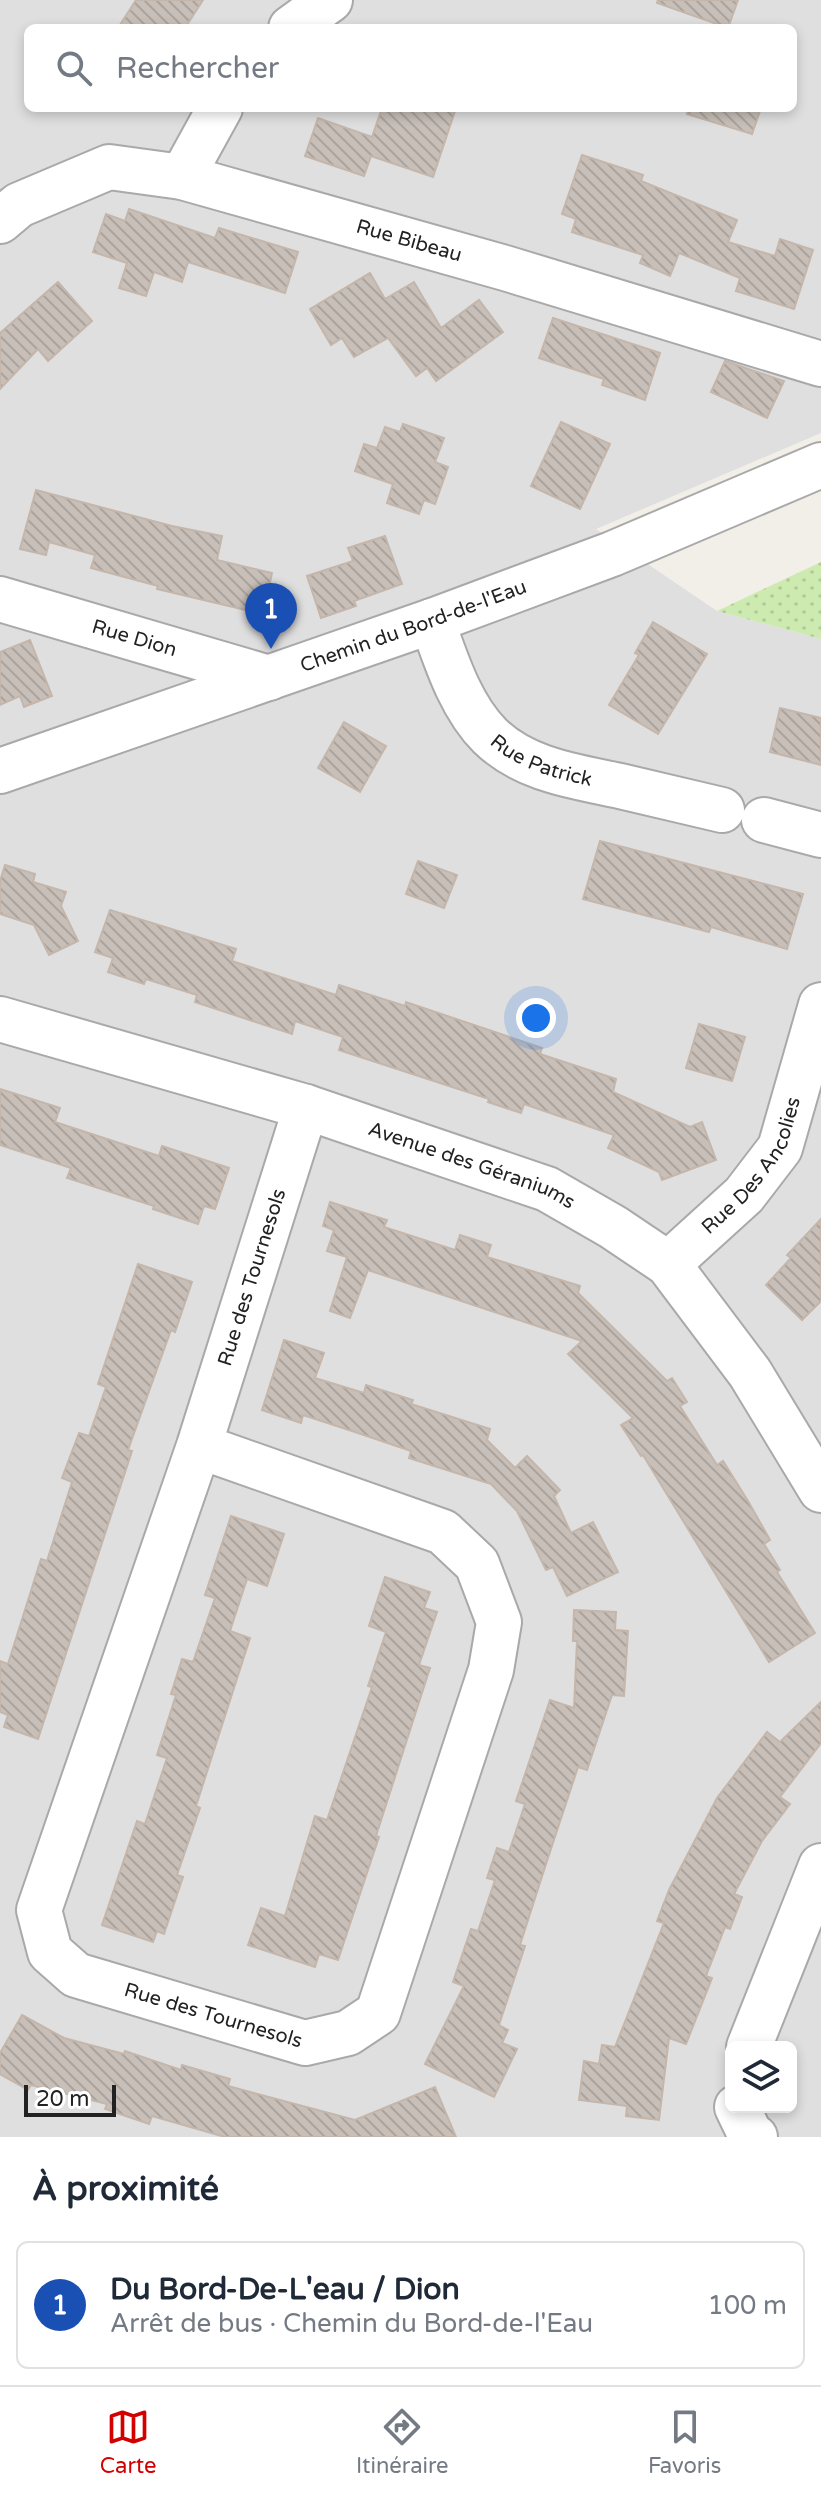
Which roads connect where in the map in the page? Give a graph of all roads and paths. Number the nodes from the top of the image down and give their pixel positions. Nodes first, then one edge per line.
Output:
1 (218, 112) edge
2 (182, 177) junction
3 (0, 221) edge
4 (821, 364) edge
5 (821, 465) edge
6 (0, 599) edge
7 (432, 621) junction
8 (269, 678) junction
9 (0, 771) edge
10 (722, 810) dead end
11 (764, 820) dead end
12 (821, 835) edge
13 (821, 1005) edge
14 (0, 1019) edge
15 (306, 1107) junction
16 (668, 1264) junction
17 (199, 1446) junction
18 (821, 1490) edge
19 (821, 1866) edge
20 (751, 2041) edge
21 (740, 2113) edge
22 (755, 2137) edge

1 - 2 street
2 - 3 street, Rue Bibeau
2 - 4 street, Rue Bibeau
5 - 7 street, Chemin du Bord-de-l'Eau
6 - 8 street, Rue Dion
7 - 8 street, Chemin du Bord-de-l'Eau
7 - 10 street, Rue Patrick
8 - 9 street, Chemin du Bord-de-l'Eau
11 - 12 street
13 - 16 street, Rue Des Ancolies
14 - 15 street, Avenue des Géraniums
15 - 16 street, Avenue des Géraniums
15 - 17 street, Rue des Tournesols
16 - 18 street, Avenue des Géraniums
17 - 17 street, Rue des Tournesols
19 - 20 street
21 - 22 street

